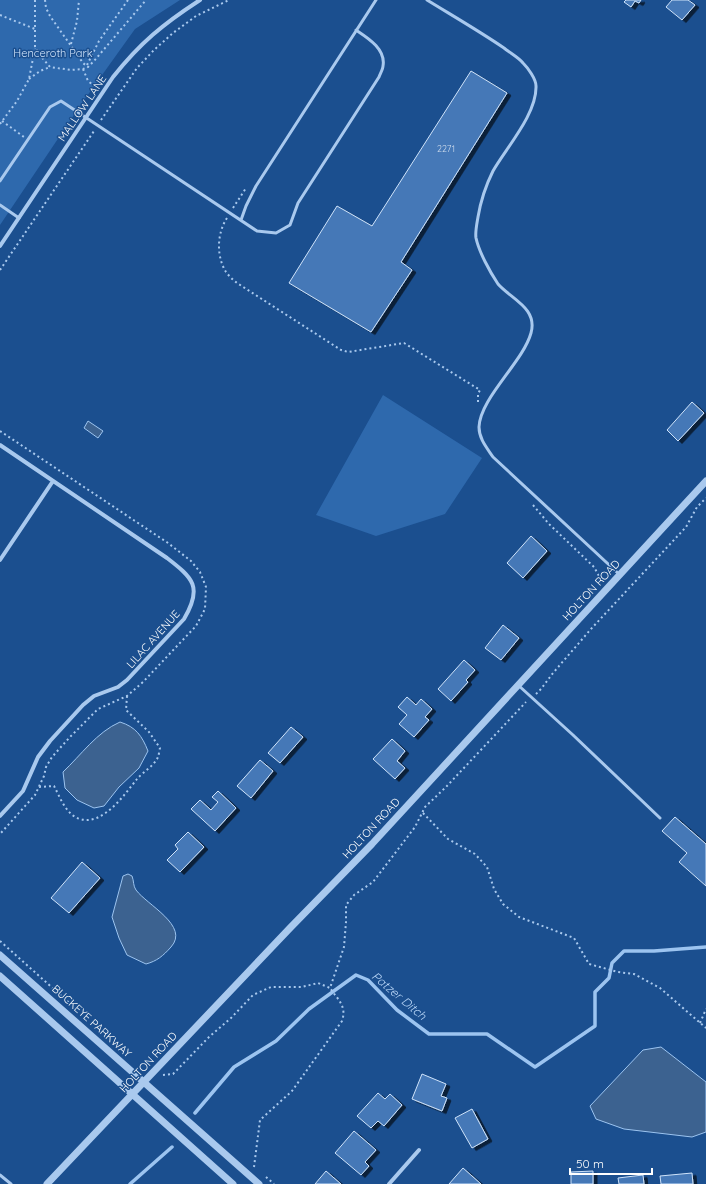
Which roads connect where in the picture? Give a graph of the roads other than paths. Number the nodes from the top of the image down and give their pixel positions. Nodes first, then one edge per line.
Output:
1 (200, 0) edge
2 (376, 0) edge
3 (427, 0) edge
4 (356, 30) junction
5 (86, 117) junction
6 (0, 181) edge
7 (0, 205) edge
8 (19, 218) junction
9 (241, 220) junction
10 (0, 246) edge
11 (0, 445) edge
12 (53, 481) junction
13 (706, 481) edge
14 (0, 560) edge
15 (620, 575) junction
16 (518, 685) junction
17 (0, 816) edge
18 (660, 818) dead end
19 (0, 955) edge
20 (0, 976) edge
21 (144, 1082) junction
22 (133, 1095) junction
23 (419, 1150) dead end
24 (0, 1174) edge
25 (11, 1184) edge
26 (47, 1184) edge
27 (233, 1184) edge
28 (259, 1184) edge
29 (389, 1184) edge

1 - 5 street, MALLOW LANE
2 - 4 lane
3 - 15 lane
4 - 9 lane
4 - 9 lane
5 - 6 lane
5 - 8 street, MALLOW LANE
5 - 9 lane
7 - 8 lane
8 - 10 street, MALLOW LANE
11 - 12 street, LILAC AVENUE
12 - 14 street
12 - 17 street, LILAC AVENUE
13 - 15 street, HOLTON ROAD
15 - 16 street, HOLTON ROAD
16 - 18 lane
16 - 21 street, HOLTON ROAD
19 - 21 street, BUCKEYE PARKWAY
20 - 22 street
21 - 22 street, HOLTON ROAD
21 - 28 street, BUCKEYE PARKWAY
22 - 26 street, HOLTON ROAD
22 - 27 street
23 - 29 street
24 - 25 lane

